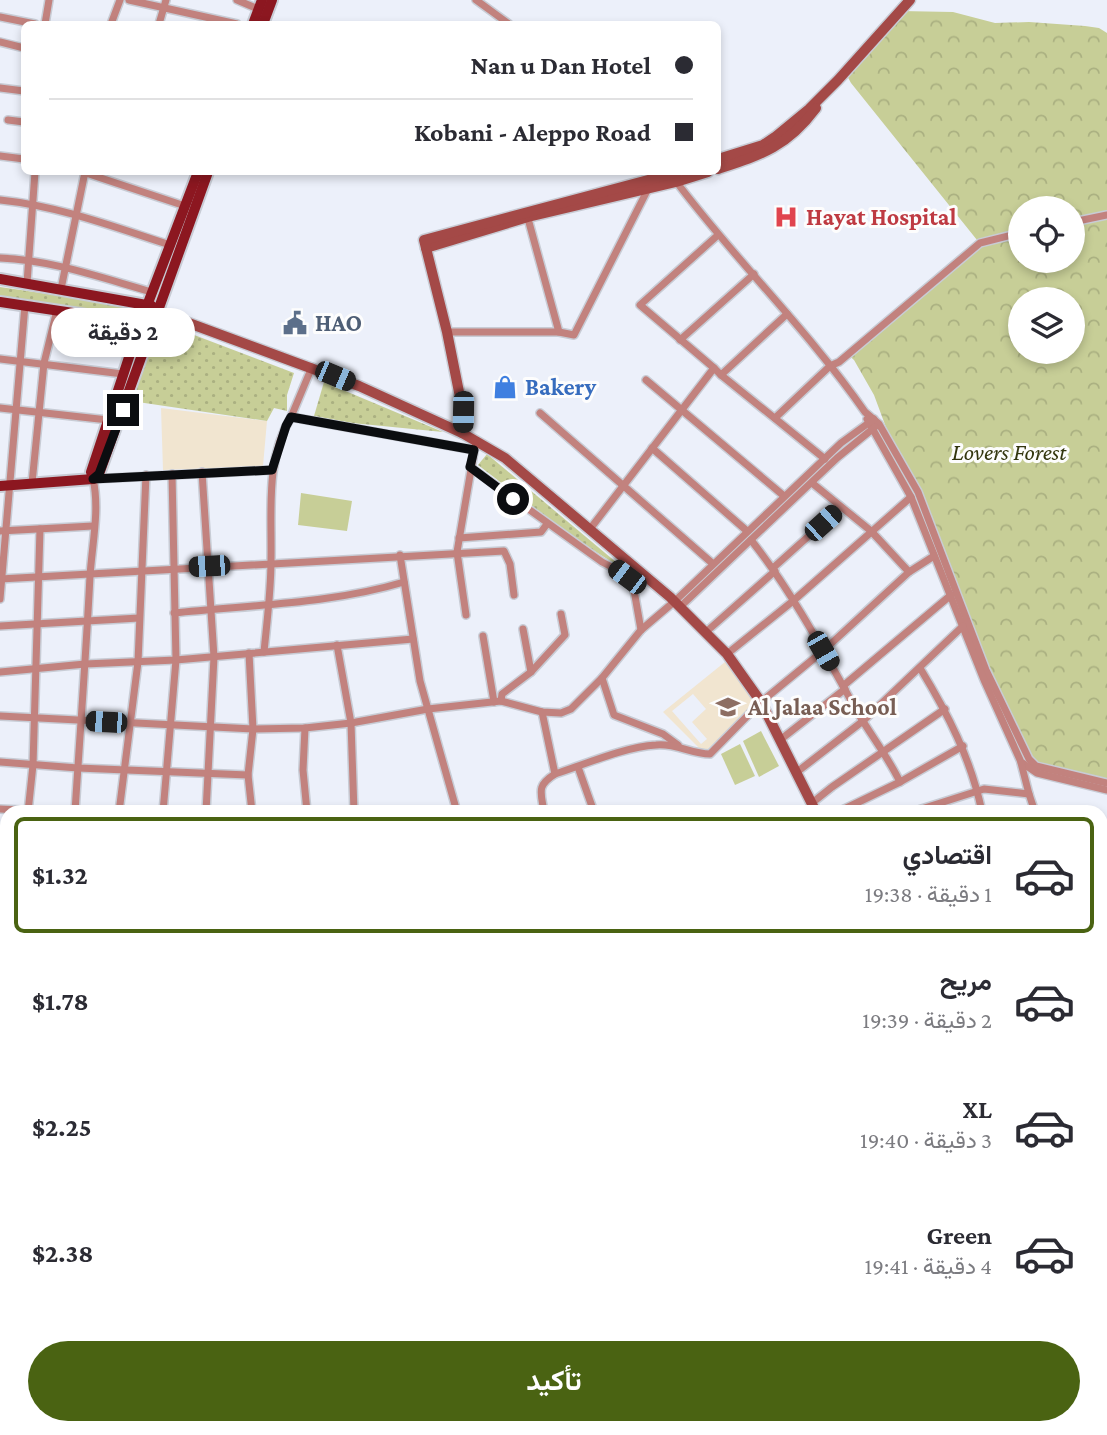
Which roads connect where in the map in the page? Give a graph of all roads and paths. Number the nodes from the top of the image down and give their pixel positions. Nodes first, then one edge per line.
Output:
1 (49, 0) edge
2 (120, 0) edge
3 (129, 0) edge
4 (166, 0) edge
5 (237, 0) edge
6 (272, 0) edge
7 (476, 0) edge
8 (910, 0) edge
9 (260, 5) edge
10 (164, 9) junction
11 (0, 18) edge
12 (46, 21) edge
13 (112, 21) edge
14 (160, 21) edge
15 (222, 21) edge
16 (264, 21) edge
17 (505, 21) edge
18 (21, 22) edge
19 (0, 42) edge
20 (21, 47) edge
21 (838, 80) junction
22 (0, 88) edge
23 (21, 91) edge
24 (8, 120) dead end
25 (21, 122) edge
26 (0, 156) edge
27 (721, 158) edge
28 (21, 159) edge
29 (721, 168) edge
30 (34, 175) edge
31 (83, 175) edge
32 (93, 175) edge
33 (197, 175) edge
34 (207, 175) edge
35 (673, 175) edge
36 (649, 184) junction
37 (0, 200) edge
38 (32, 203) junction
39 (185, 206) junction
40 (76, 214) junction
41 (527, 214) junction
42 (1107, 215) edge
43 (1085, 220) edge
44 (718, 235) junction
45 (1008, 236) edge
46 (170, 246) junction
47 (0, 258) edge
48 (28, 260) junction
49 (66, 267) junction
50 (754, 274) junction
51 (0, 279) edge
52 (27, 283) junction
53 (61, 289) junction
54 (152, 292) junction
55 (1, 303) edge
56 (25, 305) junction
57 (153, 306) junction
58 (57, 310) junction
59 (787, 314) junction
60 (168, 319) junction
61 (146, 324) junction
62 (447, 332) junction
63 (559, 332) junction
64 (680, 340) junction
65 (0, 359) edge
66 (19, 360) junction
67 (44, 363) junction
68 (830, 366) junction
69 (312, 367) junction
70 (717, 372) junction
71 (123, 374) junction
72 (646, 380) dead end
73 (0, 408) edge
74 (15, 409) junction
75 (682, 409) junction
76 (38, 412) junction
77 (540, 413) dead end
78 (291, 417) junction
79 (775, 418) junction
80 (108, 419) junction
81 (873, 424) junction
82 (462, 433) junction
83 (475, 446) junction
84 (652, 448) junction
85 (824, 459) junction
86 (470, 467) junction
87 (272, 470) junction
88 (202, 472) junction
89 (172, 474) junction
90 (146, 475) junction
91 (93, 479) junction
92 (811, 483) junction
93 (32, 484) junction
94 (5, 485) edge
95 (623, 487) junction
96 (784, 496) junction
97 (911, 497) junction
98 (840, 508) junction
99 (547, 524) junction
100 (93, 526) junction
101 (40, 529) junction
102 (590, 529) junction
103 (4, 531) edge
104 (747, 531) junction
105 (871, 531) junction
106 (459, 538) junction
107 (751, 540) junction
108 (457, 552) junction
109 (400, 555) junction
110 (934, 556) junction
111 (628, 560) junction
112 (271, 563) junction
113 (712, 564) junction
114 (209, 566) junction
115 (173, 569) junction
116 (774, 569) junction
117 (142, 570) junction
118 (909, 572) junction
119 (90, 573) junction
120 (38, 576) junction
121 (633, 578) junction
122 (1, 579) edge
123 (404, 582) junction
124 (514, 595) dead end
125 (951, 595) junction
126 (0, 598) edge
127 (793, 601) junction
128 (678, 604) junction
129 (268, 605) junction
130 (209, 610) junction
131 (174, 613) junction
132 (561, 614) dead end
133 (466, 615) dead end
134 (139, 618) junction
135 (88, 621) junction
136 (36, 624) junction
137 (0, 626) edge
138 (963, 626) junction
139 (523, 629) dead end
140 (641, 630) junction
141 (706, 632) junction
142 (483, 636) dead end
143 (413, 639) junction
144 (337, 645) junction
145 (823, 651) junction
146 (264, 652) junction
147 (249, 653) junction
148 (727, 654) junction
149 (214, 657) junction
150 (176, 660) junction
151 (138, 662) junction
152 (85, 664) junction
153 (920, 668) junction
154 (35, 669) junction
155 (0, 672) edge
156 (531, 672) junction
157 (602, 678) junction
158 (844, 688) junction
159 (497, 701) junction
160 (761, 702) junction
161 (428, 709) junction
162 (946, 709) junction
163 (542, 712) junction
164 (0, 716) edge
165 (35, 718) junction
166 (83, 721) junction
167 (863, 721) junction
168 (130, 723) junction
169 (351, 723) junction
170 (170, 726) junction
171 (209, 728) junction
172 (305, 728) junction
173 (253, 729) junction
174 (780, 740) junction
175 (678, 746) junction
176 (963, 746) junction
177 (885, 751) junction
178 (0, 762) edge
179 (1021, 762) junction
180 (33, 765) junction
181 (578, 767) junction
182 (78, 768) junction
183 (125, 769) junction
184 (166, 772) junction
185 (207, 772) junction
186 (797, 772) junction
187 (555, 774) junction
188 (248, 775) junction
189 (900, 782) junction
190 (1107, 783) edge
191 (1107, 790) edge
192 (978, 791) junction
193 (1029, 794) junction
194 (29, 805) edge
195 (75, 805) edge
196 (121, 805) edge
197 (164, 805) edge
198 (205, 805) edge
199 (251, 805) edge
200 (306, 805) edge
201 (354, 805) edge
202 (455, 805) edge
203 (543, 805) edge
204 (592, 805) edge
205 (813, 805) edge
206 (817, 805) edge
207 (852, 805) edge
208 (934, 805) edge
209 (981, 805) edge
210 (1033, 805) edge

1 - 12 street
2 - 13 street
3 - 10 street
4 - 10 street
5 - 9 street
6 - 16 main road
7 - 17 street
8 - 21 main road
10 - 14 street
10 - 15 street
11 - 18 street
19 - 20 street
21 - 27 main road
21 - 29 main road
22 - 23 street
24 - 25 street
26 - 28 street
30 - 38 street
31 - 40 street
32 - 39 street
33 - 39 main road
34 - 57 main road
35 - 36 main road
35 - 44 street
36 - 41 main road
36 - 63 street
37 - 38 street
38 - 40 street
38 - 48 street
39 - 46 main road
40 - 46 street
40 - 49 street
41 - 62 main road
41 - 63 street
42 - 43 street
44 - 50 street
44 - 64 street
45 - 68 street
46 - 54 main road
47 - 48 street
48 - 49 street
48 - 52 street
49 - 53 street
49 - 54 street
50 - 59 street
50 - 64 street
51 - 52 main road
52 - 53 main road
53 - 57 main road
54 - 57 main road
55 - 56 main road
56 - 58 main road
56 - 66 street
57 - 60 main road
57 - 61 main road
58 - 61 main road
58 - 67 street
59 - 68 street
59 - 70 street
60 - 61 main road
60 - 69 main road
61 - 71 main road
61 - 91 main road
62 - 63 street
62 - 82 main road
64 - 70 street
65 - 66 street
66 - 67 street
66 - 74 street
67 - 71 street
67 - 76 street
68 - 79 street
68 - 81 street
69 - 78 street
69 - 82 main road
70 - 75 street
70 - 79 street
71 - 80 main road
72 - 75 street
73 - 74 street
74 - 76 street
74 - 94 street
75 - 84 street
75 - 96 street
76 - 80 street
76 - 93 street
77 - 95 street
78 - 83 street
78 - 87 street
79 - 85 street
80 - 91 main road
81 - 85 street
81 - 92 street
81 - 97 street
81 - 190 street
82 - 83 main road
83 - 86 street
83 - 102 main road
84 - 95 street
84 - 104 street
85 - 96 street
86 - 99 street
86 - 106 street
87 - 88 street
87 - 112 street
88 - 89 street
88 - 114 street
89 - 90 street
89 - 115 street
90 - 91 street
90 - 117 street
91 - 93 main road
91 - 100 street
92 - 98 street
92 - 107 street
93 - 94 main road
94 - 103 street
95 - 102 street
95 - 113 street
96 - 104 street
97 - 105 street
97 - 110 street
98 - 105 street
98 - 116 street
99 - 106 street
99 - 121 street
100 - 101 street
100 - 119 street
101 - 103 street
101 - 120 street
102 - 111 main road
103 - 122 street
104 - 113 street
105 - 118 street
105 - 127 street
106 - 108 street
107 - 116 street
107 - 128 street
108 - 109 street
108 - 124 street
108 - 133 street
109 - 112 street
109 - 123 street
110 - 118 street
110 - 125 street
111 - 121 street
111 - 128 main road
112 - 114 street
112 - 129 street
113 - 128 street
114 - 115 street
114 - 130 street
115 - 117 street
115 - 131 street
116 - 127 street
116 - 141 street
117 - 119 street
117 - 134 street
118 - 145 street
119 - 120 street
119 - 135 street
120 - 122 street
120 - 136 street
121 - 140 street
122 - 126 street
123 - 129 street
123 - 143 street
125 - 138 street
125 - 158 street
127 - 145 street
127 - 148 street
128 - 140 street
128 - 141 main road
129 - 130 street
129 - 146 street
130 - 131 street
130 - 149 street
131 - 150 street
132 - 156 street
134 - 135 street
134 - 151 street
135 - 136 street
135 - 152 street
136 - 137 street
136 - 154 street
138 - 153 street
138 - 179 street
139 - 156 street
140 - 157 street
141 - 148 main road
142 - 159 street
143 - 144 street
143 - 161 street
144 - 146 street
144 - 169 street
145 - 158 street
145 - 160 street
146 - 147 street
147 - 149 street
147 - 173 street
148 - 160 main road
149 - 150 street
149 - 171 street
150 - 151 street
150 - 170 street
151 - 152 street
151 - 168 street
152 - 154 street
152 - 166 street
153 - 162 street
153 - 167 street
154 - 155 street
154 - 165 street
156 - 159 street
157 - 163 street
157 - 175 street
158 - 167 street
158 - 174 street
159 - 161 street
159 - 163 street
160 - 174 main road
160 - 175 street
161 - 169 street
161 - 202 street
162 - 176 street
162 - 177 street
163 - 187 street
164 - 165 street
165 - 166 street
165 - 180 street
166 - 168 street
166 - 182 street
167 - 177 street
167 - 186 street
168 - 170 street
168 - 183 street
169 - 172 street
169 - 201 street
170 - 171 street
170 - 184 street
171 - 173 street
171 - 185 street
172 - 173 street
172 - 200 street
173 - 188 street
174 - 186 main road
175 - 181 street
176 - 189 street
176 - 192 street
177 - 189 street
177 - 206 street
178 - 180 street
179 - 191 street
179 - 193 street
180 - 182 street
180 - 194 street
181 - 187 street
181 - 204 street
182 - 183 street
182 - 195 street
183 - 184 street
183 - 196 street
184 - 185 street
184 - 197 street
185 - 188 street
185 - 198 street
186 - 205 main road
187 - 203 street
188 - 199 street
189 - 207 street
192 - 193 street
192 - 208 street
192 - 209 street
193 - 210 street

